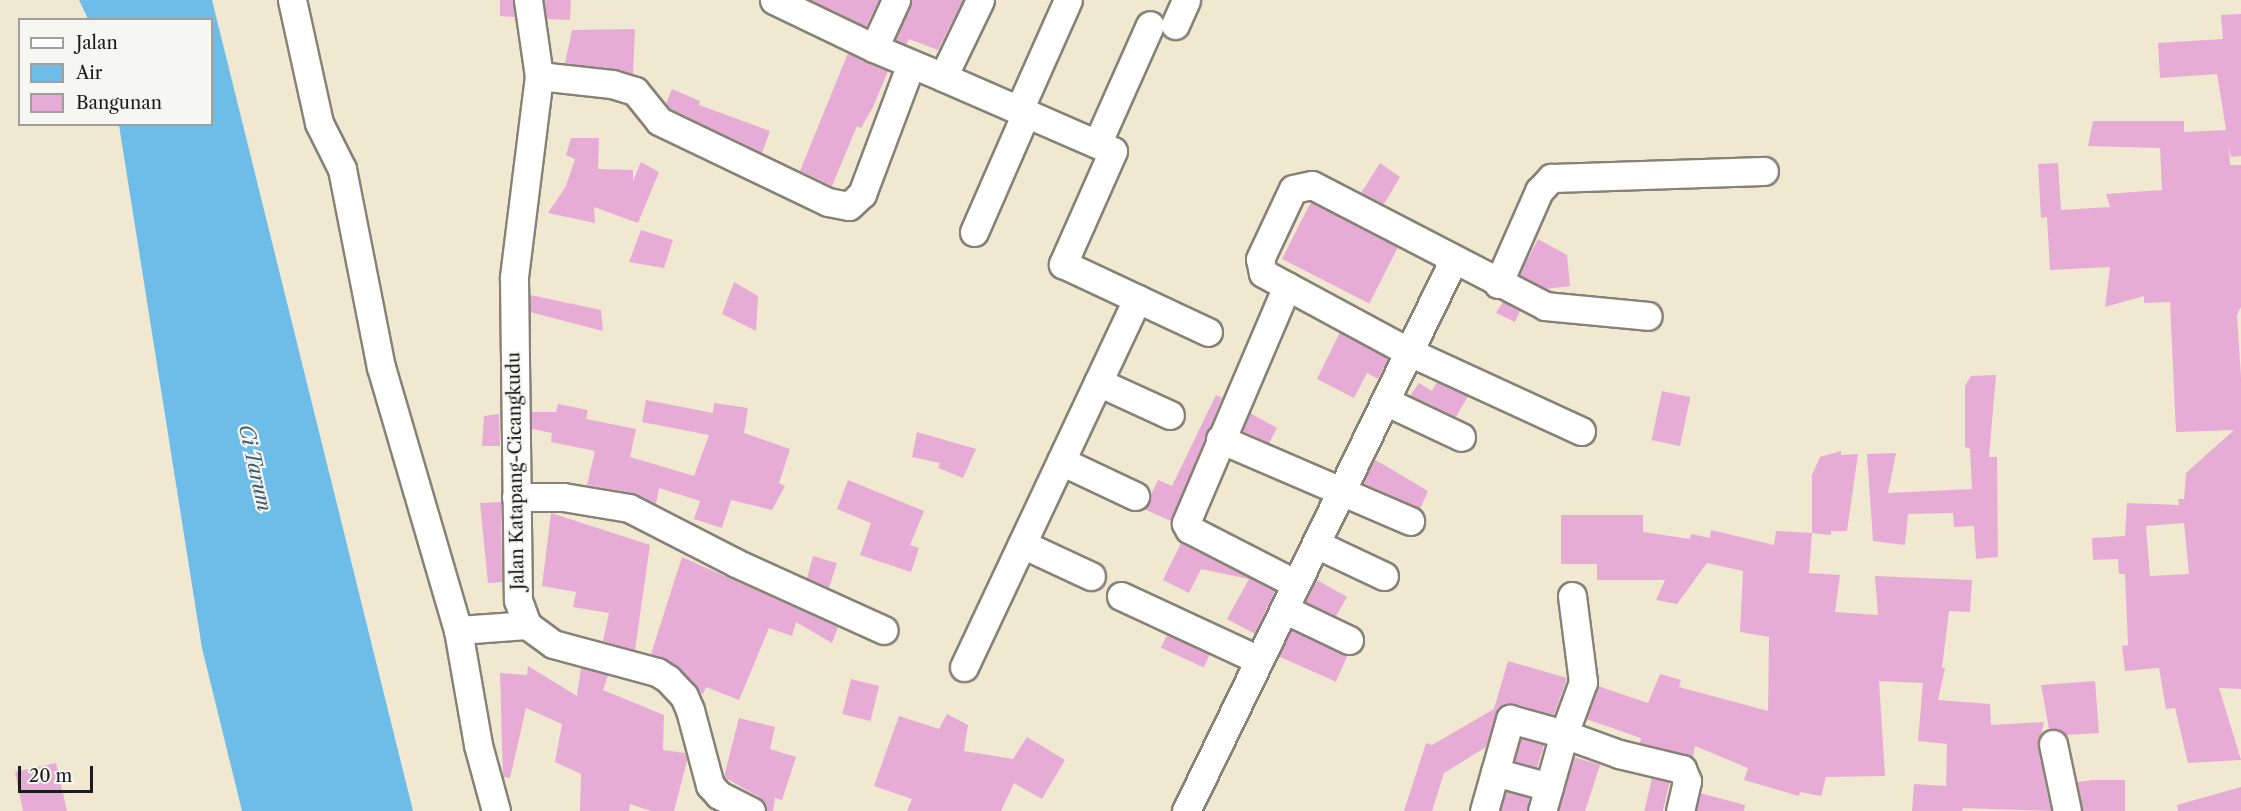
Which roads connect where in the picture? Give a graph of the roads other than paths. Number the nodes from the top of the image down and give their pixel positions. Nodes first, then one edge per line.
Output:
1 (292, 0) edge
2 (528, 0) edge
3 (774, 0) edge
4 (896, 0) edge
5 (980, 0) edge
6 (1068, 0) edge
7 (1186, 0) edge
8 (874, 48) junction
9 (910, 66) junction
10 (539, 76) junction
11 (943, 77) junction
12 (1023, 112) junction
13 (1097, 144) junction
14 (1764, 171) dead end
15 (974, 232) dead end
16 (1453, 261) junction
17 (1498, 284) junction
18 (1287, 286) junction
19 (1137, 299) junction
20 (1647, 316) dead end
21 (1208, 332) dead end
22 (1409, 352) junction
23 (1098, 382) junction
24 (1385, 401) junction
25 (1170, 415) dead end
26 (1581, 431) dead end
27 (1461, 437) dead end
28 (1220, 439) junction
29 (1061, 461) junction
30 (1342, 489) junction
31 (1135, 496) dead end
32 (516, 497) junction
33 (1410, 521) dead end
34 (1022, 544) junction
35 (1316, 544) junction
36 (1091, 576) dead end
37 (1384, 576) dead end
38 (1296, 584) junction
39 (1121, 596) dead end
40 (1572, 596) dead end
41 (1284, 609) junction
42 (527, 625) junction
43 (458, 630) junction
44 (884, 630) dead end
45 (1349, 640) dead end
46 (1259, 660) junction
47 (964, 667) dead end
48 (1564, 734) junction
49 (2053, 744) dead end
50 (1495, 772) junction
51 (1545, 799) edge
52 (496, 811) edge
53 (751, 811) edge
54 (1186, 811) edge
55 (1484, 811) edge
56 (1680, 811) edge
57 (2067, 811) edge

1 - 43 street
2 - 10 street, Jalan Katapang-Cicangkudu
3 - 8 street
4 - 8 street
5 - 11 street
6 - 12 street
7 - 13 street
8 - 9 street
9 - 10 street
9 - 11 street
10 - 32 street, Jalan Katapang-Cicangkudu
11 - 12 street
12 - 13 street
12 - 15 street
13 - 19 street
14 - 17 street
16 - 17 street
16 - 18 street
16 - 22 street
17 - 20 street
18 - 22 street
18 - 28 street
19 - 21 street
19 - 23 street
22 - 24 street
22 - 26 street
23 - 25 street
23 - 29 street
24 - 27 street
24 - 30 street
28 - 30 street
28 - 38 street
29 - 31 street
29 - 34 street
30 - 33 street
30 - 35 street
32 - 42 street, Jalan Katapang-Cicangkudu
32 - 44 street
34 - 36 street
34 - 47 street
35 - 37 street
35 - 38 street
38 - 41 street
39 - 46 street
40 - 48 street
41 - 45 street
41 - 46 street
42 - 43 street
42 - 53 street
43 - 52 street
46 - 54 street
48 - 50 street
48 - 51 street
48 - 56 street
49 - 57 street
50 - 51 street
50 - 55 street

